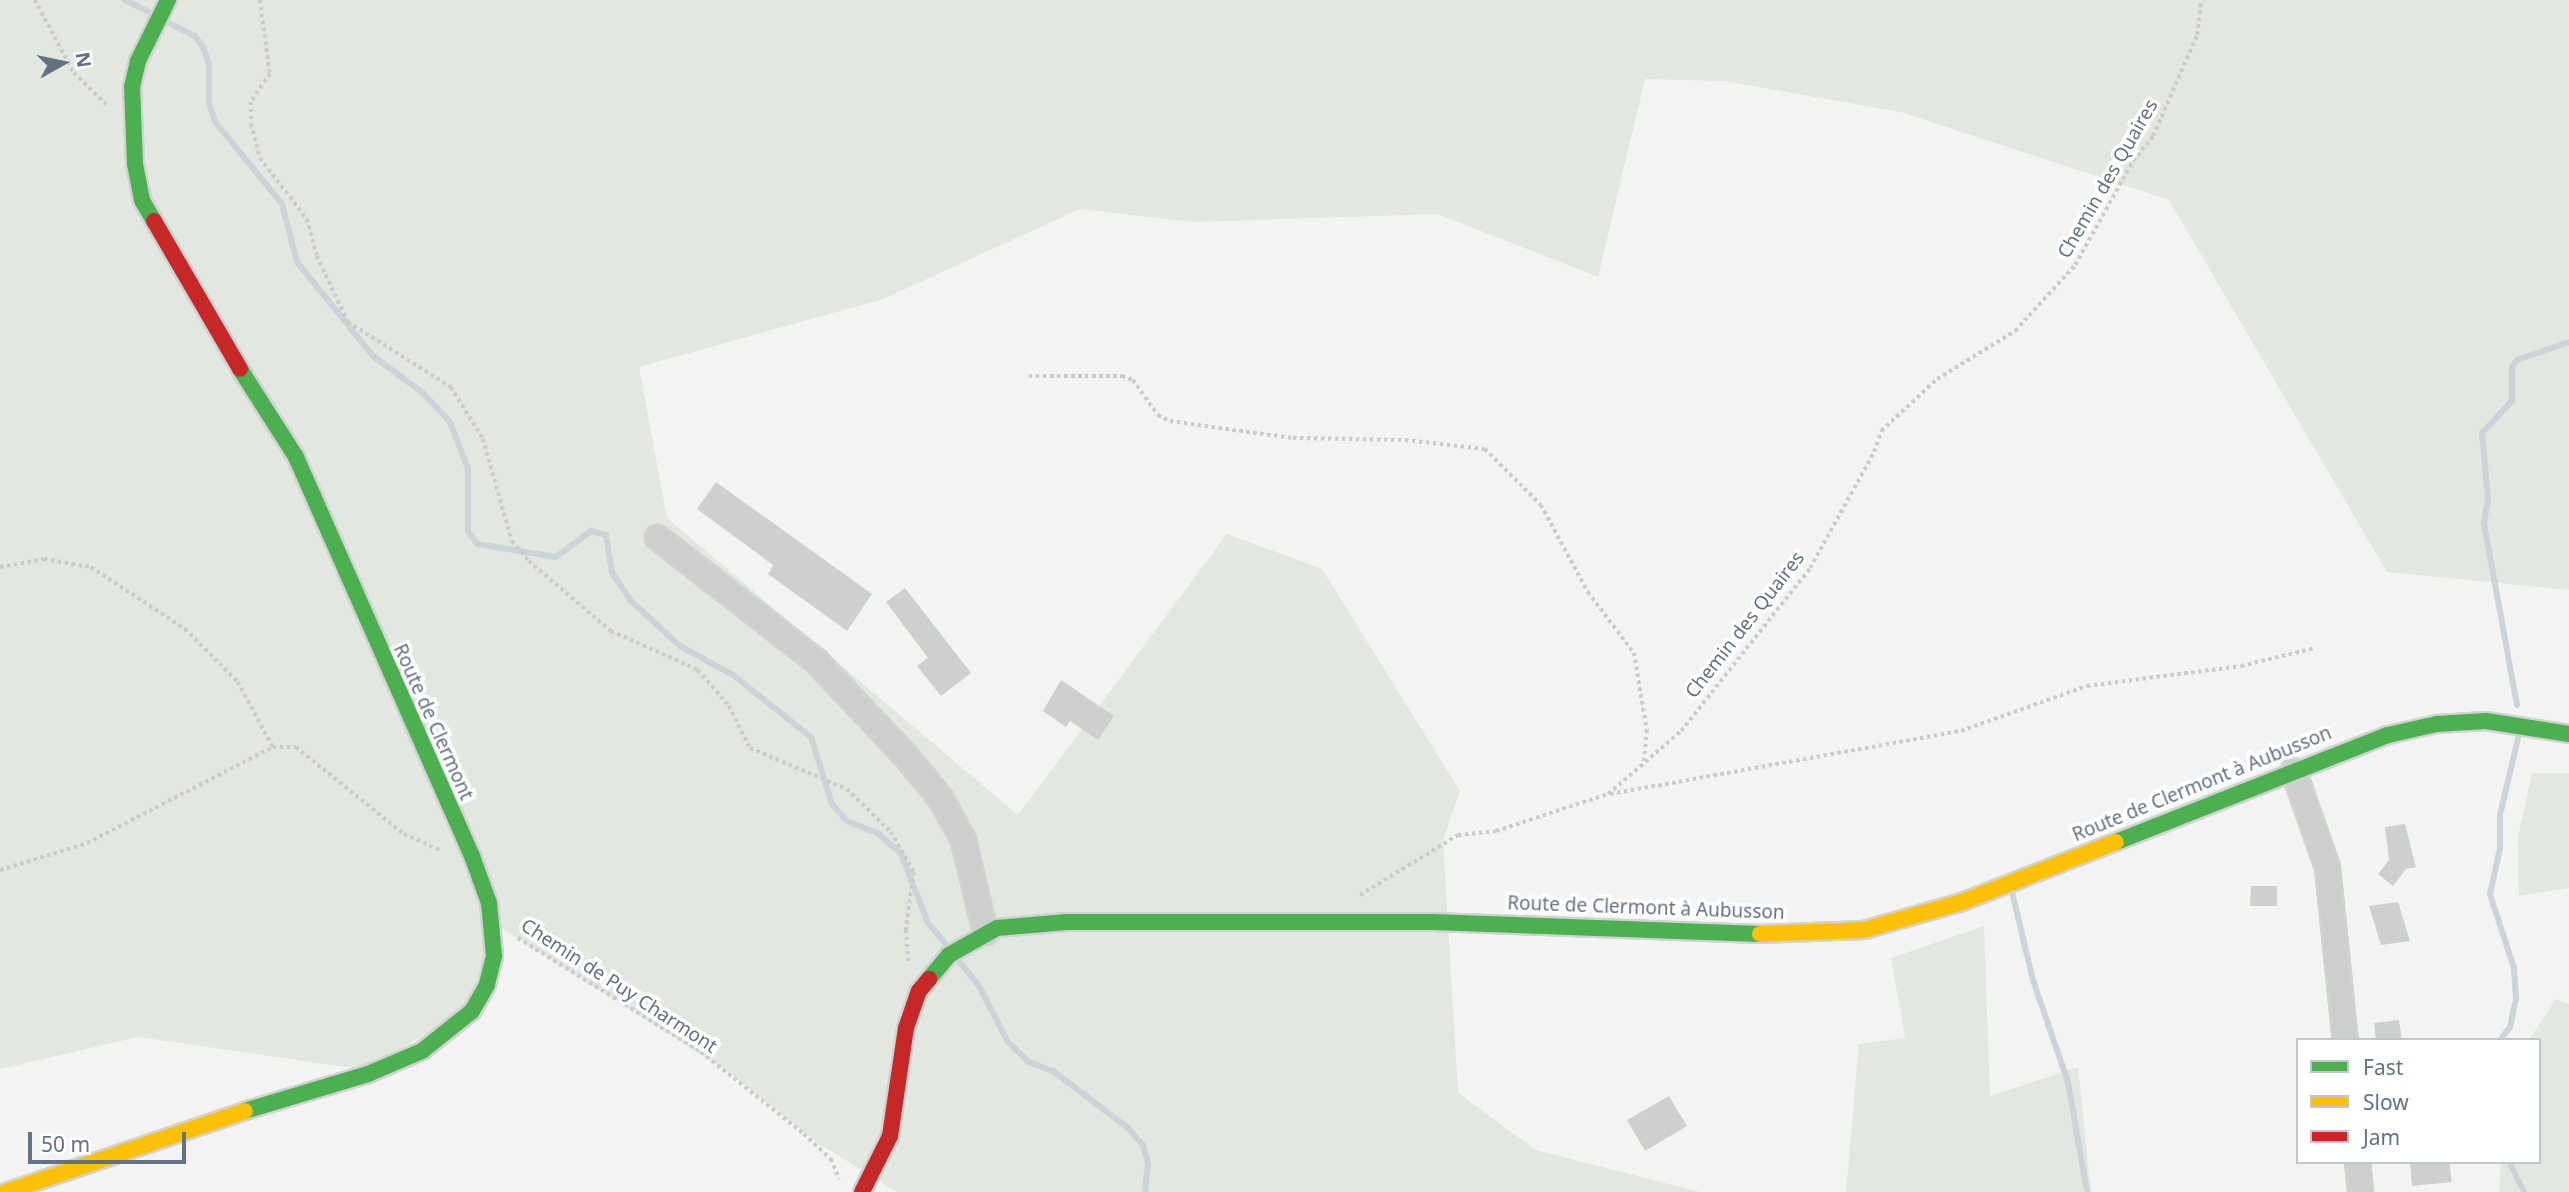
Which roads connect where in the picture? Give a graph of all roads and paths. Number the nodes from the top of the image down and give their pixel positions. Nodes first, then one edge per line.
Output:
1 (35, 0) edge
2 (260, 0) edge
3 (2201, 0) edge
4 (166, 4) edge
5 (132, 130) junction
6 (1028, 376) dead end
7 (657, 537) dead end
8 (0, 566) edge
9 (2315, 648) dead end
10 (2569, 734) edge
11 (273, 747) junction
12 (1644, 767) junction
13 (2293, 770) junction
14 (1608, 794) junction
15 (472, 856) junction
16 (0, 870) edge
17 (1354, 900) dead end
18 (493, 921) junction
19 (985, 932) junction
20 (910, 966) dead end
21 (2345, 1038) edge
22 (2357, 1164) edge
23 (841, 1186) dead end
24 (6, 1192) edge
25 (863, 1192) edge
26 (2360, 1192) edge

1 - 5 path
2 - 20 path
3 - 12 path, Chemin des Quaires
4 - 5 main road, Route de Clermont
5 - 15 main road, Route de Clermont
6 - 12 path
7 - 19 street
8 - 11 path
9 - 14 path
10 - 13 main road, Route de Clermont à Aubusson
11 - 15 path
11 - 16 path
12 - 14 path, Chemin des Quaires
13 - 19 main road, Route de Clermont à Aubusson
13 - 21 street
14 - 17 path, Chemin des Quaires
15 - 18 main road, Route de Clermont
18 - 23 path, Chemin de Puy Charmont
18 - 24 main road, Route de Clermont
19 - 25 main road, Route de Clermont à Aubusson
22 - 26 street

